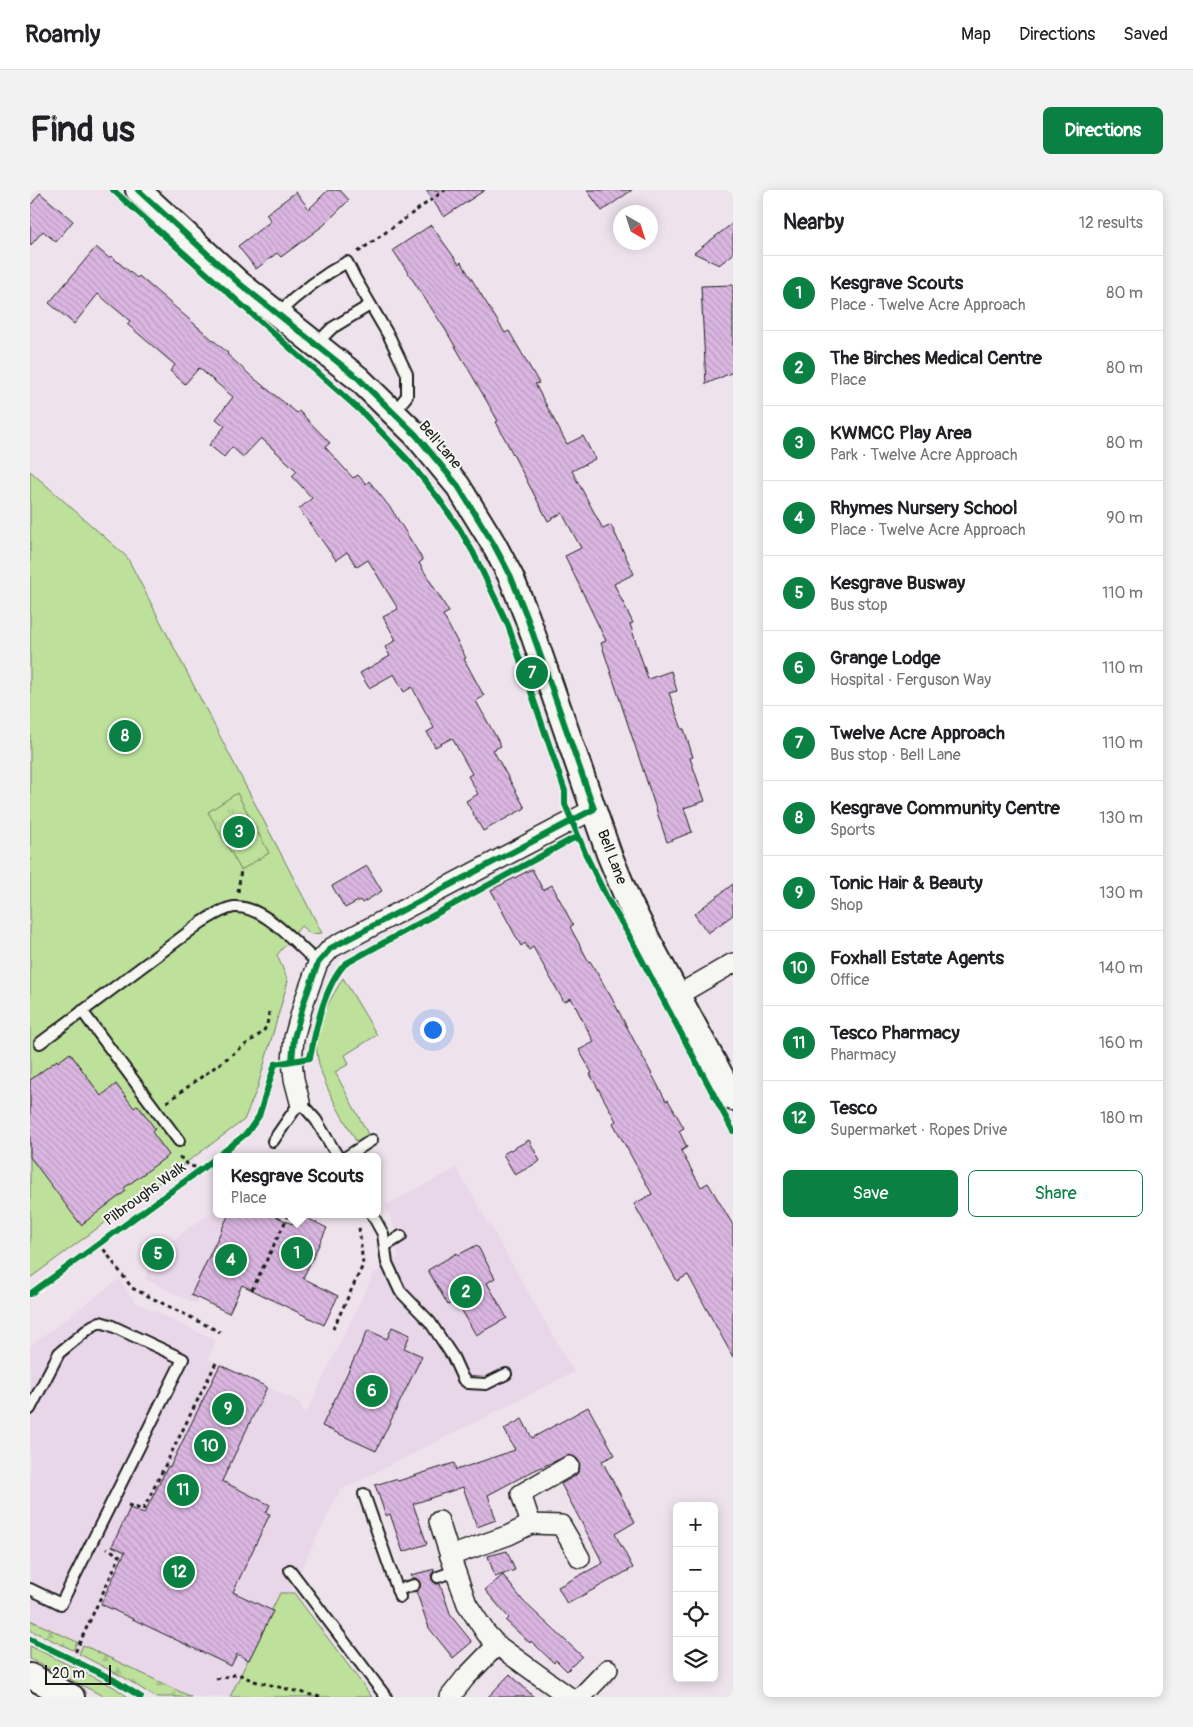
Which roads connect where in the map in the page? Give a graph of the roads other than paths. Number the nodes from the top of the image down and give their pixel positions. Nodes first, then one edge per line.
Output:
1 (138, 190) edge
2 (370, 305) junction
3 (276, 314) junction
4 (315, 345) junction
5 (394, 412) junction
6 (594, 809) junction
7 (318, 963) junction
8 (733, 963) edge
9 (678, 995) junction
10 (82, 1011) junction
11 (40, 1043) dead end
12 (733, 1098) edge
13 (300, 1102) junction
14 (372, 1140) dead end
15 (179, 1141) dead end
16 (273, 1141) dead end
17 (336, 1153) edge
18 (352, 1153) edge
19 (374, 1218) edge
20 (401, 1236) dead end
21 (385, 1246) junction
22 (506, 1374) dead end
23 (30, 1409) edge
24 (569, 1466) dead end
25 (364, 1494) dead end
26 (439, 1521) dead end
27 (532, 1524) junction
28 (580, 1558) dead end
29 (448, 1568) junction
30 (290, 1570) dead end
31 (414, 1585) dead end
32 (30, 1589) edge
33 (497, 1645) junction
34 (608, 1669) dead end
35 (30, 1676) edge
36 (66, 1696) edge
37 (386, 1697) edge
38 (450, 1697) edge
39 (570, 1697) edge
40 (581, 1697) edge

1 - 3 street, Bell Lane
2 - 3 lane
2 - 4 lane
2 - 5 lane
3 - 4 street, Bell Lane
4 - 5 street, Bell Lane
5 - 6 street, Bell Lane
6 - 7 street
6 - 9 street, Bell Lane
7 - 10 lane
7 - 13 street
8 - 9 street
9 - 12 street, Bell Lane
10 - 11 lane
10 - 15 lane
13 - 16 lane
13 - 17 lane
14 - 18 lane
19 - 21 lane
20 - 21 lane
21 - 22 lane
23 - 32 lane
24 - 27 street
25 - 31 lane
26 - 29 street
27 - 28 street
27 - 29 street
29 - 33 street
30 - 37 lane
33 - 38 street
33 - 39 street
34 - 40 street
35 - 36 street

